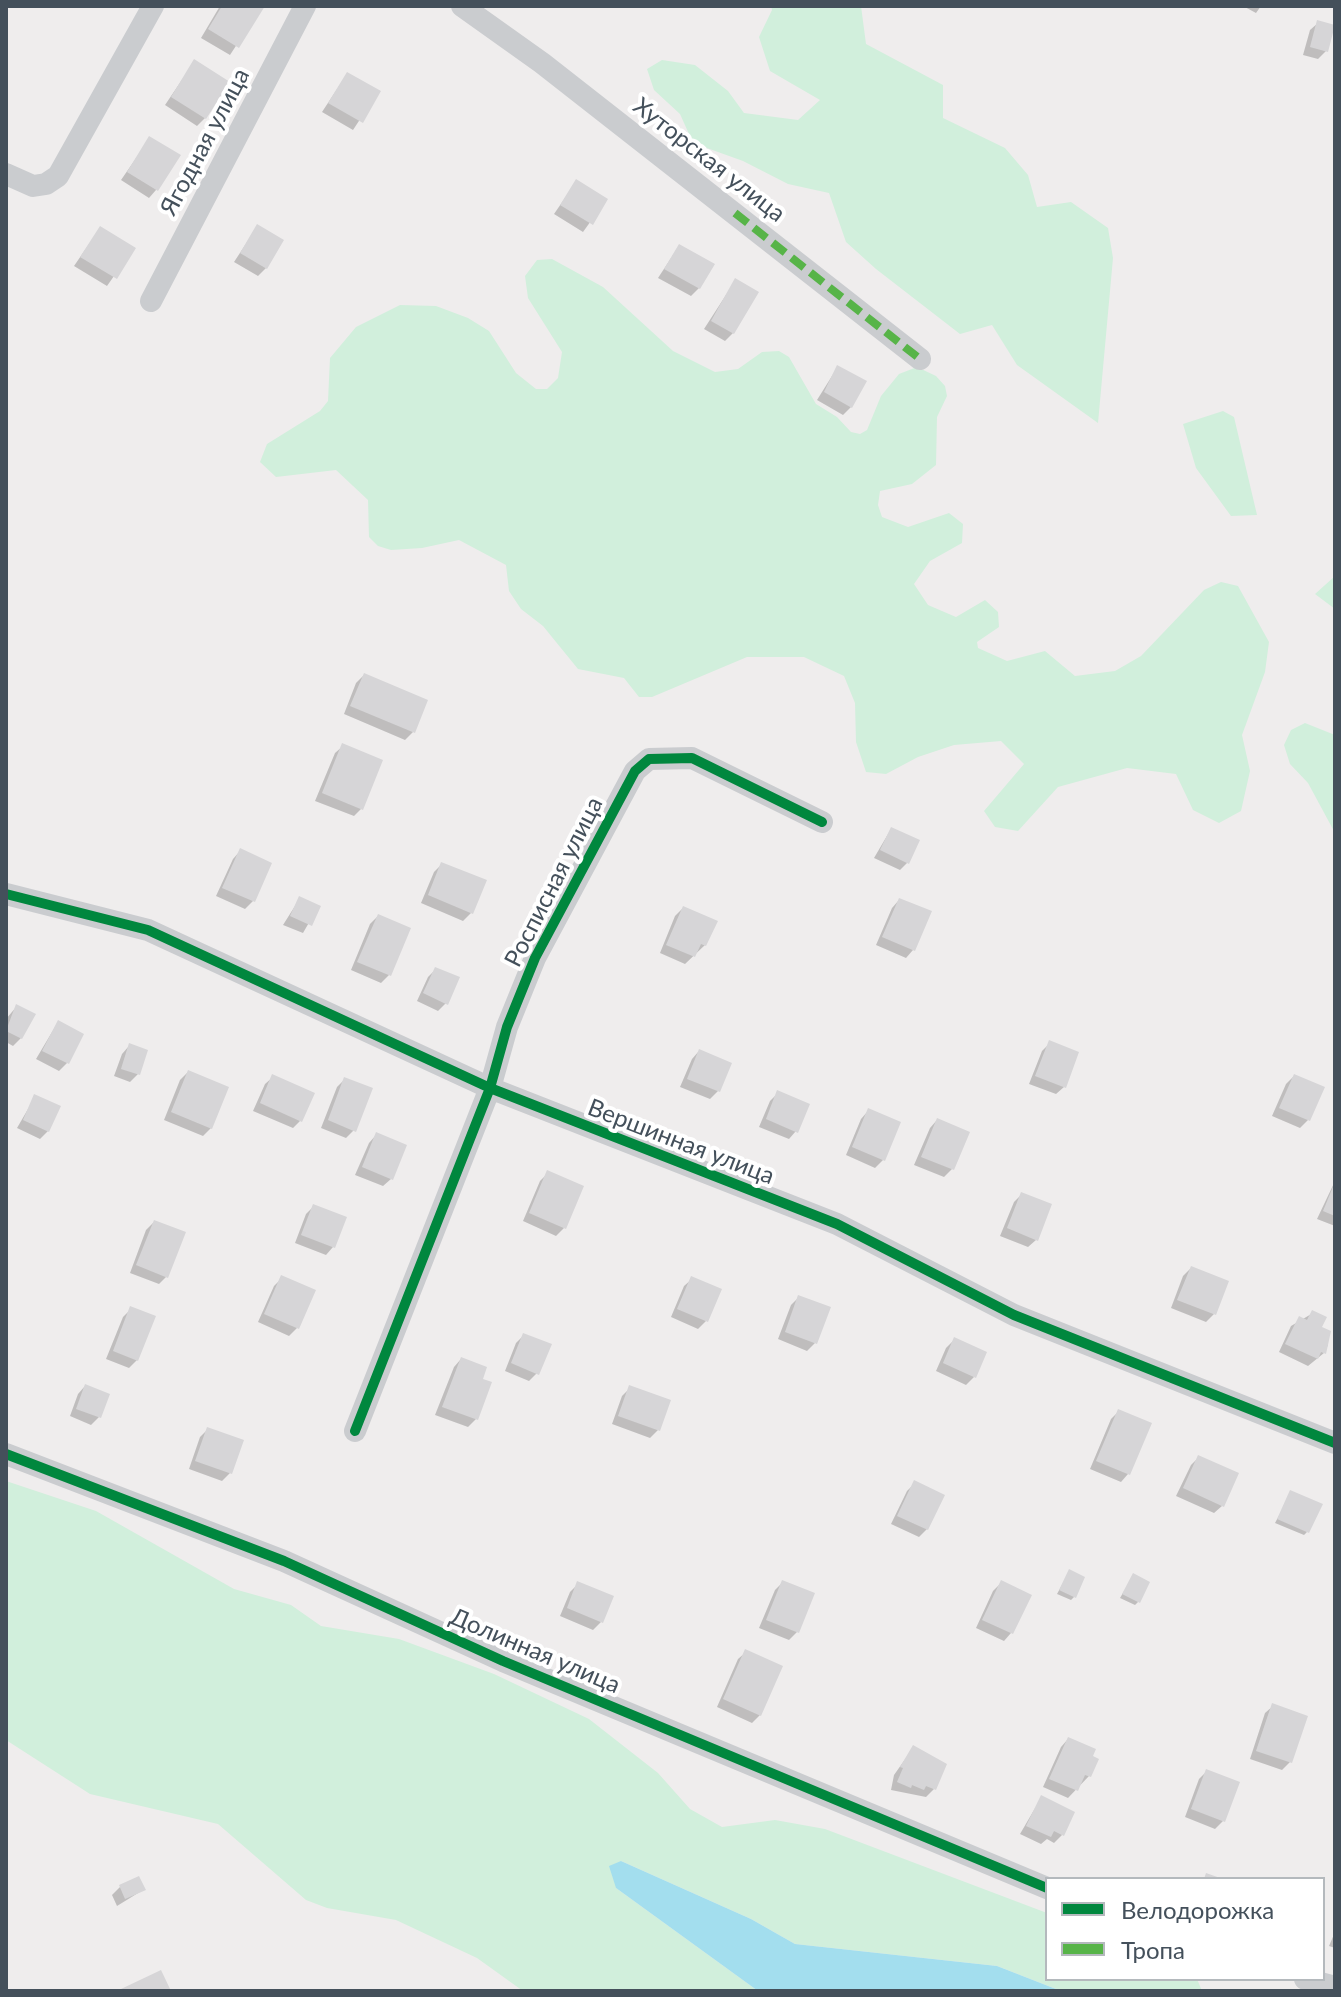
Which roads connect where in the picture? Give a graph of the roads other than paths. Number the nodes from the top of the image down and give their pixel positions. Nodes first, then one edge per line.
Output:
1 (153, 6) edge
2 (305, 6) edge
3 (462, 6) edge
4 (7, 175) edge
5 (151, 301) dead end
6 (920, 359) dead end
7 (822, 822) dead end
8 (6, 894) edge
9 (490, 1088) junction
10 (355, 1431) dead end
11 (1335, 1443) edge
12 (6, 1454) edge
13 (1045, 1887) edge
14 (1312, 1981) edge
15 (1335, 1987) edge

1 - 4 street
2 - 5 street, Ягодная улица
3 - 6 street, Хуторская улица
7 - 9 street, Росписная улица
8 - 9 street, Вершинная улица
9 - 10 street, Росписная улица
9 - 11 street, Вершинная улица
12 - 13 street, Долинная улица
14 - 15 street

